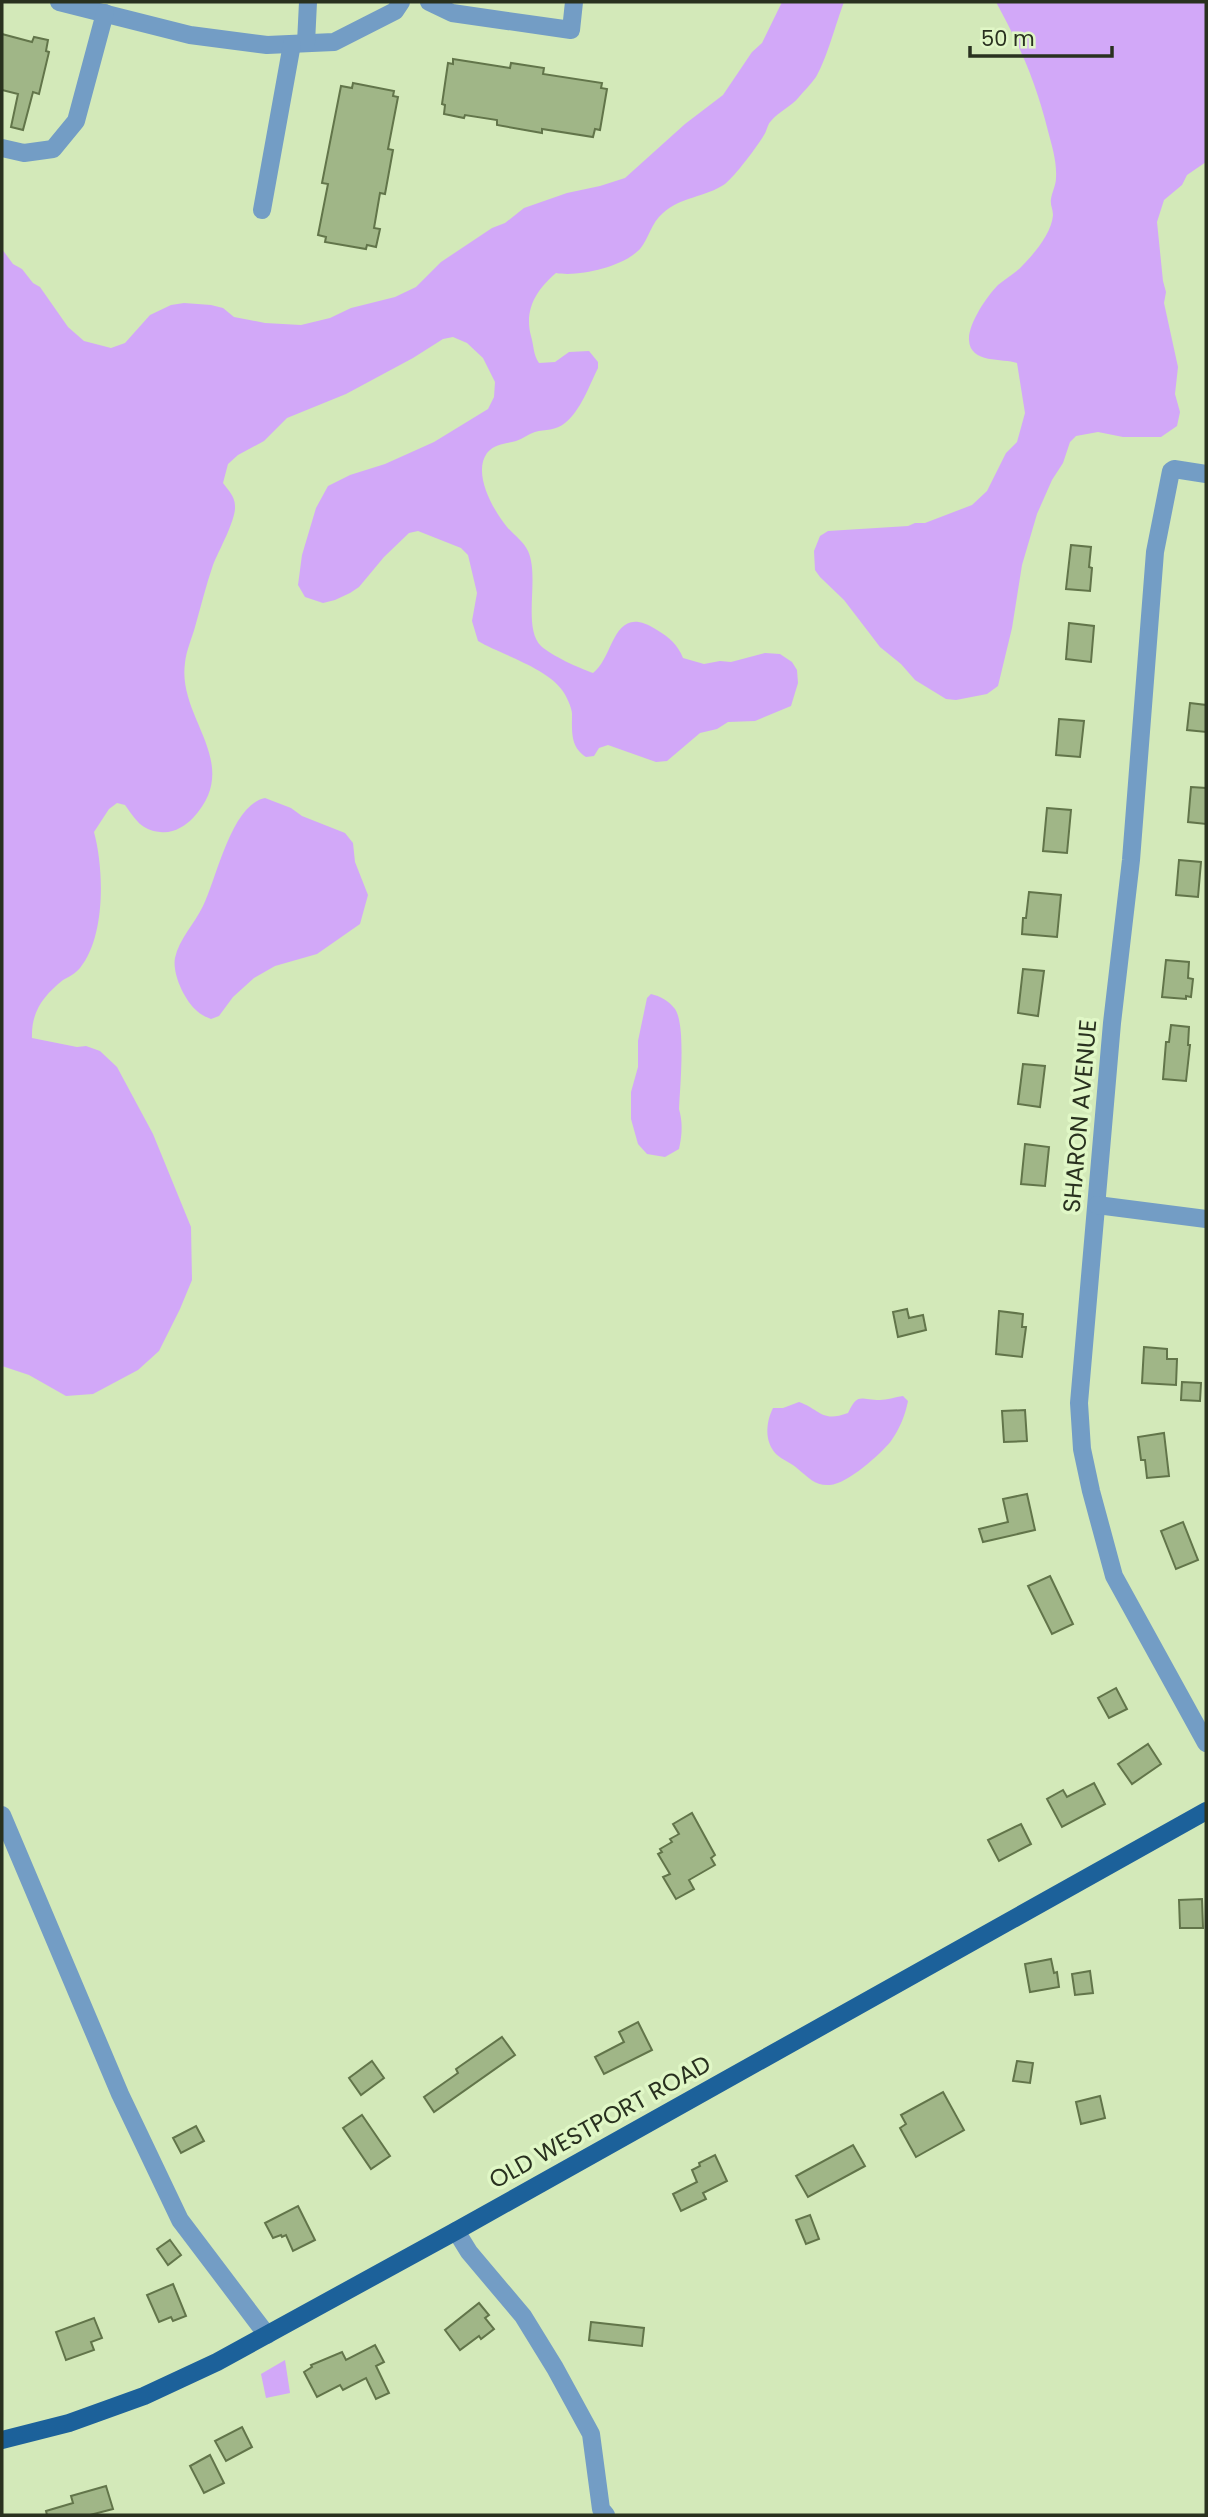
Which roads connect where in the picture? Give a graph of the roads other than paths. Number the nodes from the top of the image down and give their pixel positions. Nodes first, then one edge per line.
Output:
1 (60, 2) edge
2 (307, 2) edge
3 (401, 2) edge
4 (429, 2) edge
5 (574, 2) edge
6 (105, 13) junction
7 (299, 43) junction
8 (2, 148) edge
9 (262, 210) dead end
10 (1206, 474) edge
11 (1097, 1205) junction
12 (1206, 1219) edge
13 (1206, 1743) edge
14 (1206, 1811) edge
15 (2, 1815) edge
16 (456, 2231) junction
17 (267, 2335) junction
18 (2, 2440) edge
19 (606, 2515) edge

1 - 6 street
2 - 7 street
3 - 7 street
4 - 5 street
6 - 7 street
6 - 8 street
7 - 9 street
10 - 11 street, SHARON AVENUE
11 - 12 street
11 - 13 street, SHARON AVENUE
14 - 16 main road, OLD WESTPORT ROAD
15 - 17 street
16 - 17 main road, OLD WESTPORT ROAD
16 - 19 street
17 - 18 main road, OLD WESTPORT ROAD

